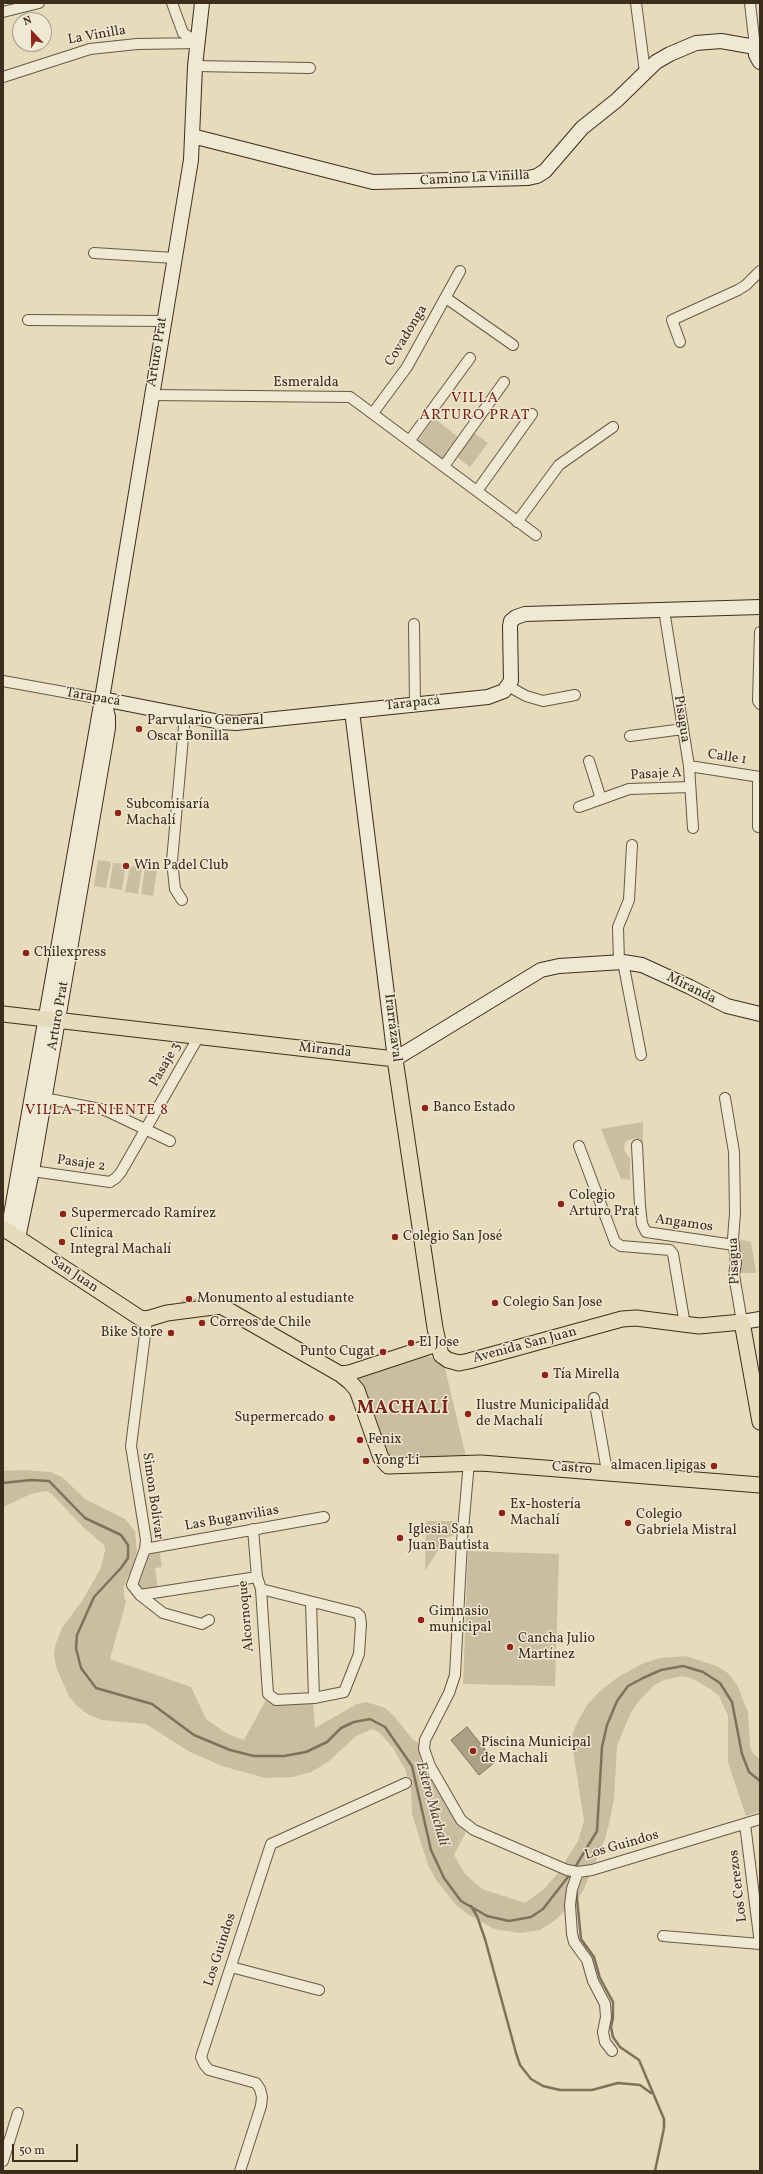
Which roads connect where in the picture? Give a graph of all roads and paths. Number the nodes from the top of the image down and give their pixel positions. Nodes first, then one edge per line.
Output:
1 (39, 3) edge
2 (172, 3) edge
3 (202, 3) edge
4 (636, 3) edge
5 (750, 5) edge
6 (3, 12) edge
7 (199, 43) junction
8 (758, 47) edge
9 (760, 62) edge
10 (195, 66) junction
11 (310, 68) dead end
12 (645, 72) junction
13 (3, 77) edge
14 (192, 136) junction
15 (94, 253) dead end
16 (174, 258) junction
17 (460, 271) dead end
18 (760, 271) edge
19 (446, 298) junction
20 (28, 320) dead end
21 (164, 321) junction
22 (680, 342) dead end
23 (513, 345) dead end
24 (470, 358) dead end
25 (504, 382) dead end
26 (151, 395) junction
27 (373, 413) junction
28 (532, 414) dead end
29 (613, 427) dead end
30 (410, 440) junction
31 (444, 466) junction
32 (477, 491) junction
33 (518, 522) junction
34 (536, 535) dead end
35 (760, 607) edge
36 (664, 610) junction
37 (414, 624) dead end
38 (760, 632) edge
39 (3, 681) edge
40 (508, 686) junction
41 (575, 695) dead end
42 (102, 699) junction
43 (415, 704) junction
44 (760, 704) edge
45 (352, 711) junction
46 (186, 715) junction
47 (683, 729) junction
48 (630, 736) dead end
49 (589, 761) dead end
50 (689, 766) junction
51 (759, 777) edge
52 (690, 787) junction
53 (601, 799) junction
54 (578, 807) dead end
55 (758, 827) dead end
56 (693, 828) dead end
57 (632, 845) dead end
58 (182, 900) dead end
59 (621, 962) junction
60 (3, 1014) edge
61 (760, 1014) edge
62 (53, 1019) junction
63 (199, 1036) junction
64 (641, 1055) dead end
65 (395, 1059) junction
66 (44, 1098) junction
67 (724, 1098) dead end
68 (145, 1130) junction
69 (170, 1141) dead end
70 (637, 1145) dead end
71 (578, 1146) dead end
72 (32, 1171) junction
73 (10, 1233) edge
74 (734, 1244) junction
75 (760, 1318) edge
76 (147, 1319) junction
77 (742, 1322) junction
78 (685, 1325) junction
79 (437, 1344) junction
80 (340, 1374) junction
81 (594, 1398) dead end
82 (760, 1422) edge
83 (469, 1462) junction
84 (607, 1472) junction
85 (760, 1485) edge
86 (324, 1517) dead end
87 (253, 1529) junction
88 (145, 1550) junction
89 (257, 1577) junction
90 (261, 1589) junction
91 (140, 1595) junction
92 (311, 1602) junction
93 (209, 1620) dead end
94 (314, 1698) junction
95 (406, 1783) dead end
96 (760, 1820) edge
97 (746, 1824) junction
98 (573, 1872) junction
99 (663, 1936) dead end
100 (760, 1944) edge
101 (231, 1967) junction
102 (319, 1990) dead end
103 (612, 2052) dead end
104 (18, 2113) dead end
105 (3, 2161) edge
106 (240, 2171) edge

1 - 6 street
2 - 7 street
3 - 7 street, Arturo Prat
4 - 12 street
5 - 8 street
7 - 10 street, Arturo Prat
7 - 13 street, La Vinilla
8 - 9 street
8 - 12 street, Camino La Vinilla
10 - 11 street
10 - 14 street, Arturo Prat
12 - 14 street, Camino La Vinilla
14 - 16 street, Arturo Prat
15 - 16 street
16 - 21 street, Arturo Prat
17 - 19 street, Covadonga
18 - 22 street
19 - 23 street
19 - 27 street, Covadonga
20 - 21 street
21 - 26 street, Arturo Prat
24 - 30 street
25 - 31 street
26 - 27 street, Esmeralda
26 - 42 street, Arturo Prat
27 - 30 street, Esmeralda
28 - 32 street
29 - 33 street
30 - 31 street, Esmeralda
31 - 32 street, Esmeralda
32 - 33 street, Esmeralda
33 - 34 street, Esmeralda
35 - 36 street
36 - 40 street
36 - 47 street, Pisagua
37 - 43 street
38 - 44 street
39 - 42 street, Tarapacá
40 - 41 street
40 - 43 street, Tarapacá
42 - 46 street, Tarapacá
42 - 62 street, Arturo Prat
43 - 45 street, Tarapacá
45 - 46 street, Tarapacá
45 - 65 street, Irarrázaval
46 - 58 street
47 - 48 street
47 - 50 street, Pisagua
49 - 53 street
50 - 51 street, Calle 1
50 - 52 street, Pisagua
51 - 55 street
52 - 53 street, Pasaje A
52 - 56 street, Pisagua
53 - 54 street, Pasaje A
57 - 59 street
59 - 61 street, Miranda
59 - 64 street
59 - 65 street, Miranda
60 - 62 main road, Miranda
62 - 63 main road, Miranda
62 - 66 street, Arturo Prat
62 - 73 street, Arturo Prat
63 - 65 main road, Miranda
63 - 68 street, Pasaje 3
65 - 79 main road, Irarrázaval
66 - 68 street
66 - 72 street, Arturo Prat
67 - 74 street, Pisagua
68 - 69 street
68 - 72 street, Pasaje 2
70 - 74 street, Angamos
71 - 78 street
72 - 73 street, Arturo Prat
73 - 76 main road, San Juan
74 - 77 street, Pisagua
75 - 77 street
76 - 80 main road
76 - 88 street, Simon Bolívar
77 - 78 main road, Avenida San Juan
77 - 82 main road, Pisagua
78 - 79 main road, Avenida San Juan
79 - 80 main road
80 - 83 main road, Castro
81 - 84 street
83 - 84 main road, Castro
83 - 98 street
84 - 85 main road, Castro
86 - 87 street, Las Buganvilias
87 - 88 street, Las Buganvilias
87 - 89 street, Alcornoque
88 - 91 street, Simon Bolívar
89 - 90 street, Alcornoque
89 - 91 street
90 - 92 street
90 - 94 street, Alcornoque
91 - 93 street
92 - 94 street
92 - 94 street
95 - 101 street, Los Guindos
96 - 97 street, Los Guindos
97 - 98 street, Los Guindos
97 - 100 street, Los Cerezos
98 - 103 street
99 - 100 street
101 - 102 street
101 - 106 street, Los Guindos
104 - 105 street

